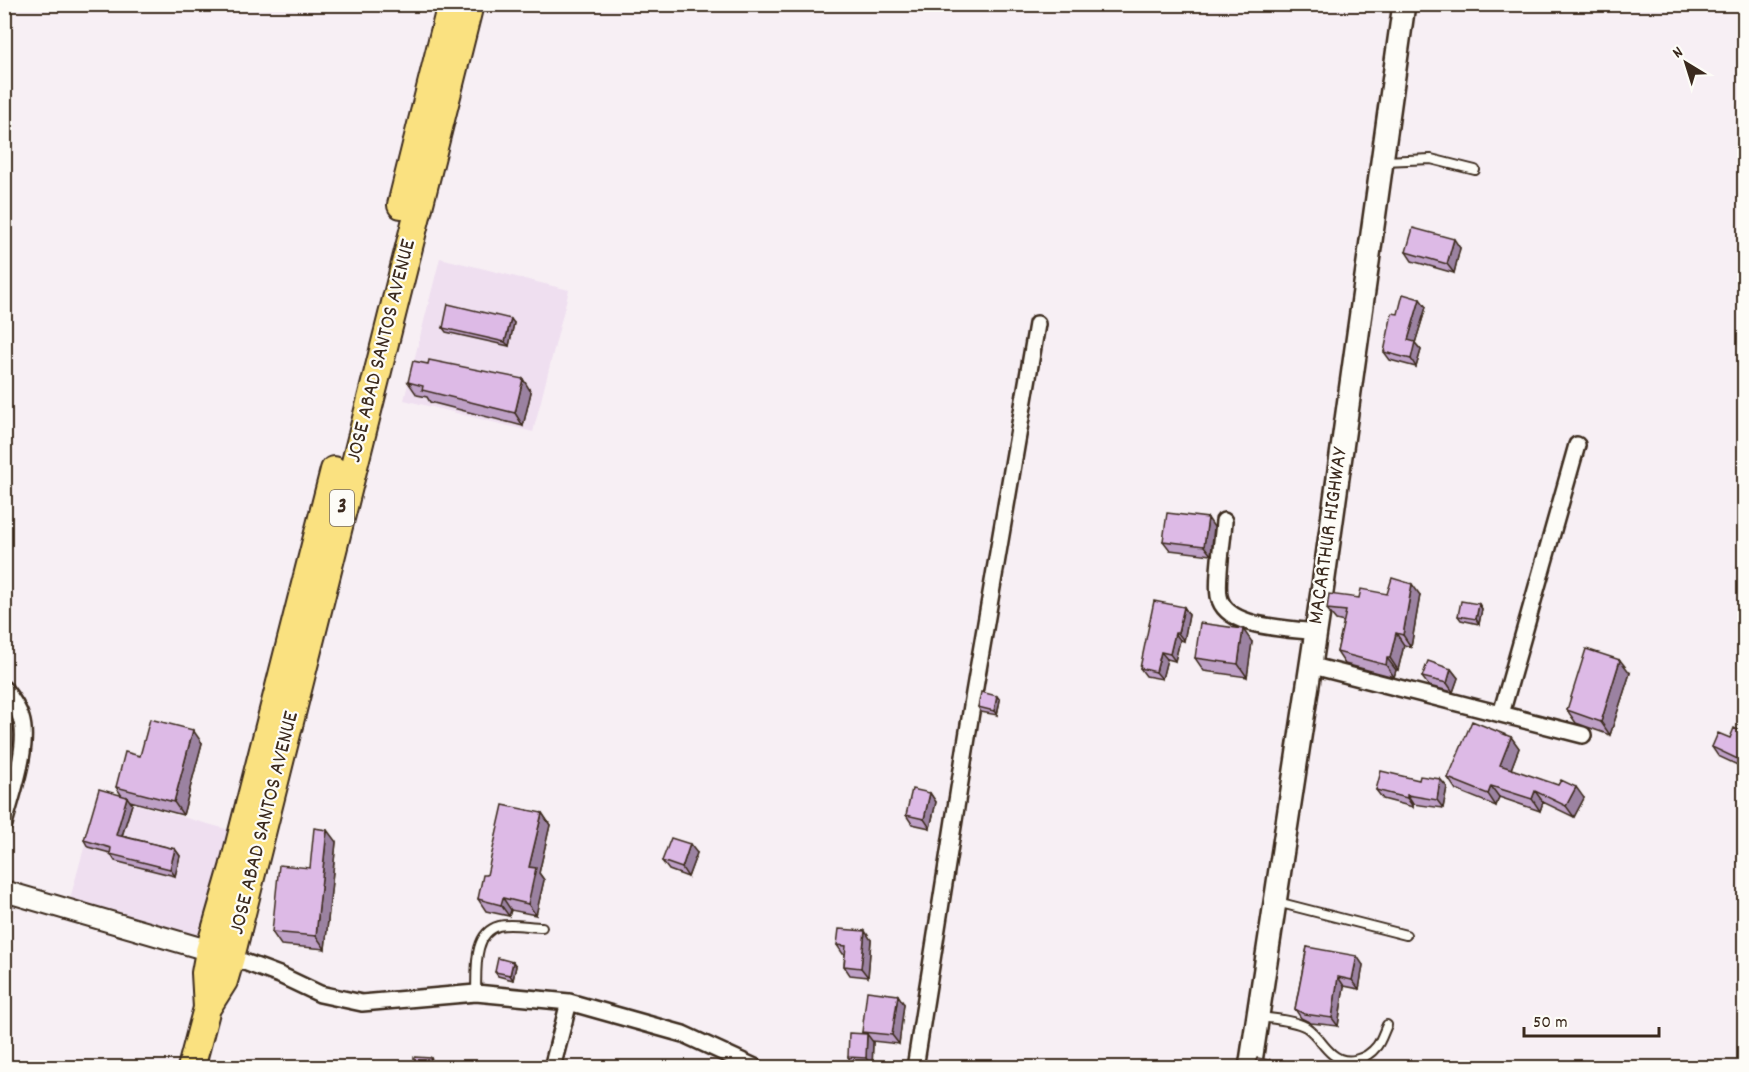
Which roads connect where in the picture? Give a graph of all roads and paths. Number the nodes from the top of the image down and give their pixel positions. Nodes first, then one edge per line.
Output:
1 (451, 4) edge
2 (470, 4) edge
3 (1404, 4) edge
4 (1382, 161) junction
5 (1475, 170) dead end
6 (1037, 324) dead end
7 (1577, 445) dead end
8 (1224, 520) dead end
9 (1315, 632) junction
10 (1309, 665) junction
11 (4, 690) edge
12 (1501, 714) junction
13 (1583, 735) dead end
14 (4, 824) edge
15 (4, 891) edge
16 (1275, 902) junction
17 (542, 927) dead end
18 (1406, 935) dead end
19 (220, 954) junction
20 (476, 993) junction
21 (569, 1002) junction
22 (1256, 1016) junction
23 (1387, 1025) dead end
24 (192, 1068) edge
25 (552, 1068) edge
26 (757, 1068) edge
27 (915, 1068) edge
28 (1250, 1068) edge

1 - 19 highway, JOSE ABAD SANTOS AVENUE / 3
2 - 19 highway, JOSE ABAD SANTOS AVENUE / 3
3 - 4 main road, MACARTHUR HIGHWAY
4 - 5 lane
4 - 9 main road, MACARTHUR HIGHWAY
6 - 27 street
7 - 12 street
8 - 9 street
9 - 10 main road, MACARTHUR HIGHWAY
10 - 12 street
10 - 16 main road, MACARTHUR HIGHWAY
11 - 14 street
12 - 13 street
15 - 19 street
16 - 18 lane
16 - 22 main road, MACARTHUR HIGHWAY
17 - 20 lane
19 - 20 street
19 - 24 highway, JOSE ABAD SANTOS AVENUE / 3
20 - 21 street
21 - 25 street
21 - 26 street
22 - 23 lane
22 - 28 main road, MACARTHUR HIGHWAY

